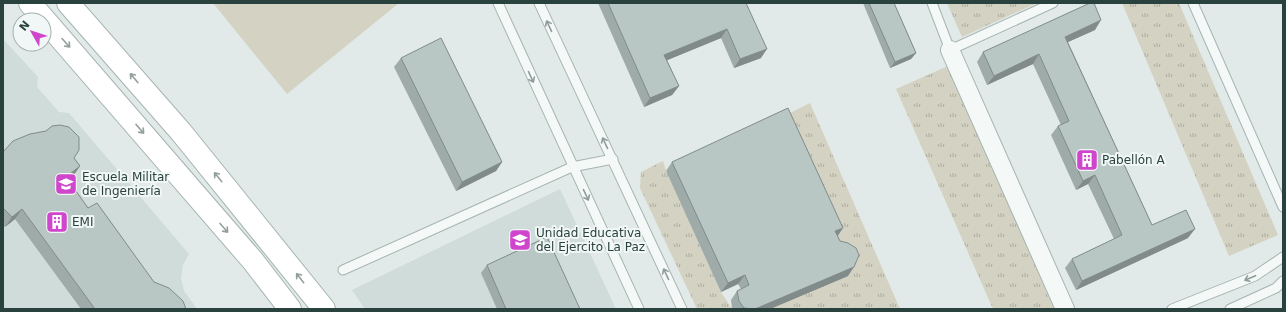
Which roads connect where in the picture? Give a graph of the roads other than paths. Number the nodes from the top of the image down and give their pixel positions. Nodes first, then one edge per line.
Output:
1 (30, 3) edge
2 (68, 3) edge
3 (498, 3) edge
4 (539, 3) edge
5 (932, 3) edge
6 (1053, 3) edge
7 (1193, 3) edge
8 (950, 50) junction
9 (613, 159) junction
10 (572, 167) junction
11 (1283, 207) edge
12 (1283, 257) edge
13 (342, 270) dead end
14 (1283, 281) edge
15 (290, 309) edge
16 (324, 309) edge
17 (639, 309) edge
18 (682, 309) edge
19 (1065, 309) edge
20 (1172, 309) edge
21 (1230, 309) edge

1 -> 15 main road
16 -> 2 main road
3 -> 10 lane
9 -> 4 lane
5 - 8 lane
6 - 8 lane
7 - 11 lane
8 - 19 street
9 - 10 lane
18 -> 9 lane
10 - 13 lane
10 -> 17 lane
12 -> 20 lane
14 - 21 lane

